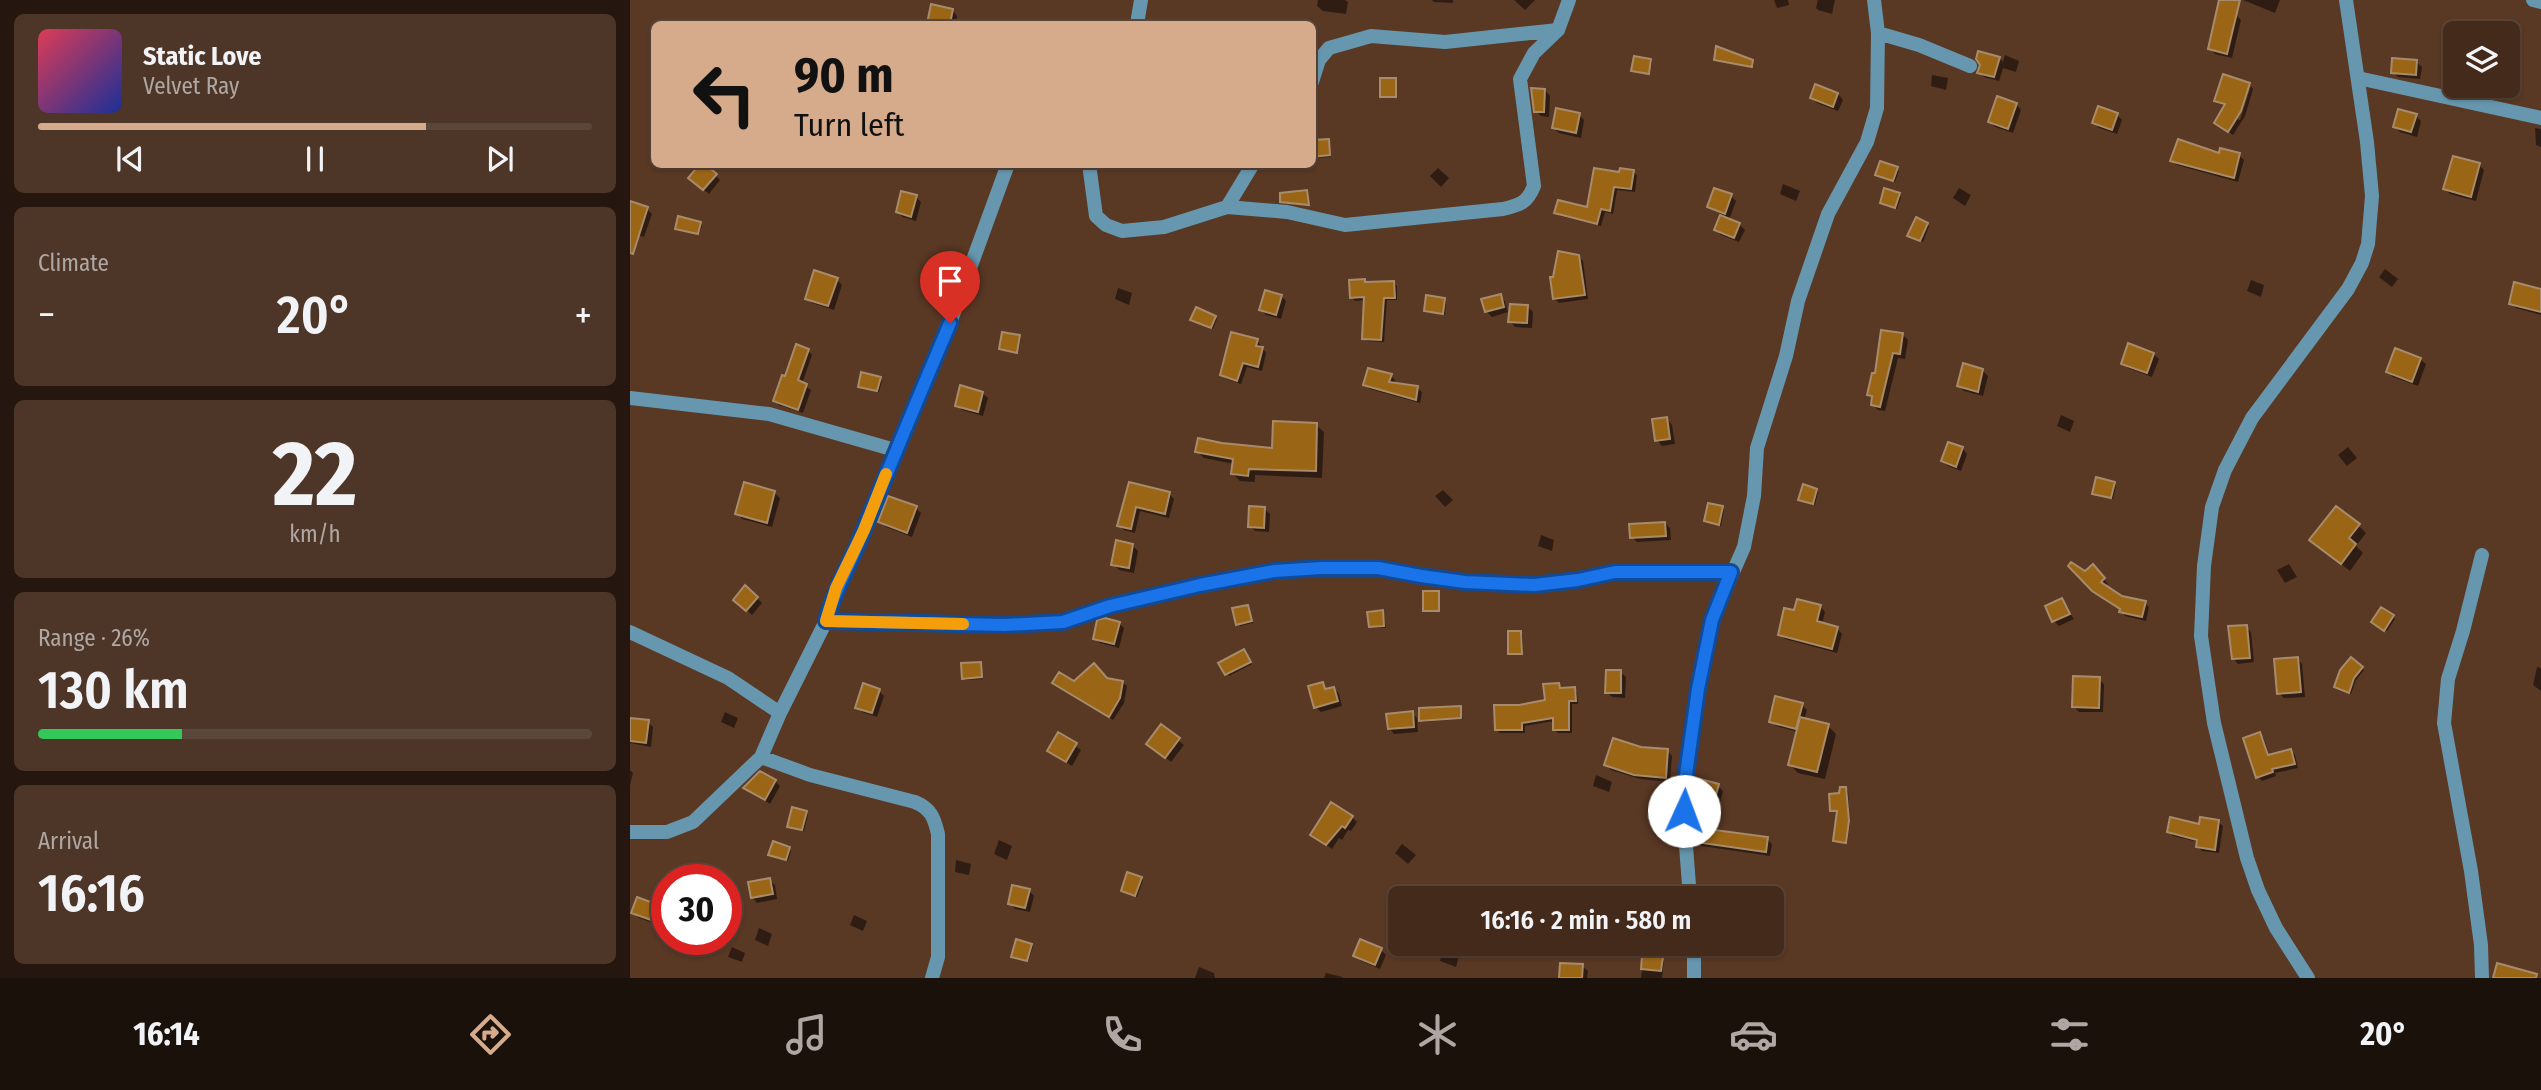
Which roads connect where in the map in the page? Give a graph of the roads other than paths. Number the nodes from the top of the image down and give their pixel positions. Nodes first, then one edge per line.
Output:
1 (1141, 0) edge
2 (1569, 0) edge
3 (1874, 0) edge
4 (2346, 0) edge
5 (2533, 0) edge
6 (2541, 2) edge
7 (1138, 21) edge
8 (1558, 30) junction
9 (1878, 33) junction
10 (1970, 66) dead end
11 (1316, 69) edge
12 (2358, 78) junction
13 (2541, 118) edge
14 (1007, 168) edge
15 (1090, 168) edge
16 (1251, 168) edge
17 (1227, 207) junction
18 (630, 398) edge
19 (895, 450) junction
20 (2483, 555) dead end
21 (1731, 572) junction
22 (826, 621) junction
23 (630, 632) edge
24 (780, 713) junction
25 (761, 757) junction
26 (630, 832) edge
27 (1689, 886) edge
28 (1693, 956) edge
29 (932, 978) edge
30 (1694, 978) edge
31 (2308, 978) edge
32 (2482, 978) edge

1 - 7 street
2 - 8 street
3 - 9 street
4 - 12 street
5 - 6 street
8 - 11 street
8 - 17 street
9 - 10 street
9 - 21 street
12 - 13 street
12 - 31 street
14 - 19 street
15 - 17 street
16 - 17 street
18 - 19 street
19 - 22 street
20 - 32 street
21 - 22 street
21 - 27 street
22 - 24 street
23 - 24 street
24 - 25 street
25 - 26 street
25 - 29 street
28 - 30 street

